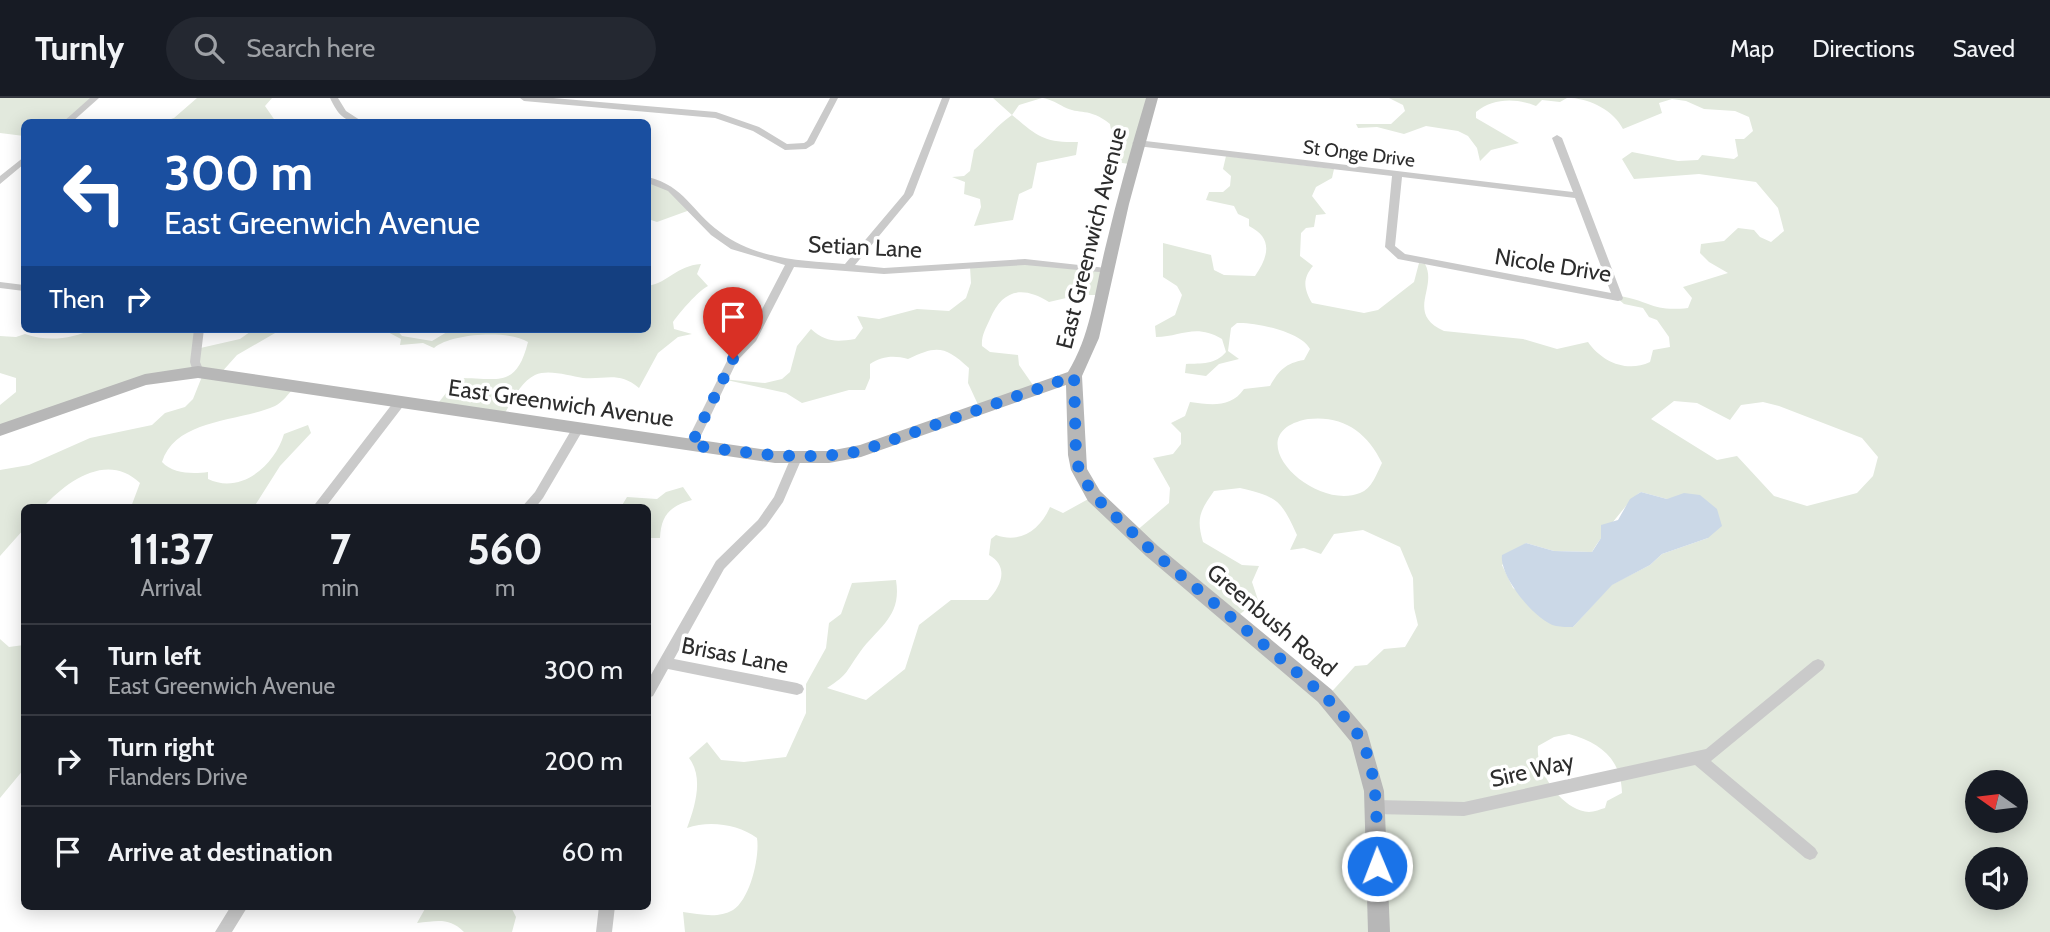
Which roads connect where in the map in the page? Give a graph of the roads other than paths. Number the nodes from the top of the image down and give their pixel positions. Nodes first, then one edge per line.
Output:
1 (95, 98) edge
2 (334, 98) edge
3 (524, 98) edge
4 (834, 98) edge
5 (946, 98) edge
6 (1152, 98) edge
7 (614, 101) edge
8 (70, 119) edge
9 (353, 119) edge
10 (1557, 138) dead end
11 (1137, 143) junction
12 (21, 163) edge
13 (1397, 176) junction
14 (0, 181) edge
15 (651, 181) edge
16 (1577, 195) junction
17 (791, 263) junction
18 (849, 267) junction
19 (1106, 271) junction
20 (0, 285) edge
21 (21, 288) edge
22 (199, 333) edge
23 (198, 372) junction
24 (1074, 376) junction
25 (400, 402) junction
26 (0, 430) edge
27 (577, 430) junction
28 (691, 445) junction
29 (796, 458) junction
30 (321, 504) edge
31 (531, 504) edge
32 (665, 663) junction
33 (1818, 665) dead end
34 (651, 687) edge
35 (797, 688) dead end
36 (1697, 758) junction
37 (1375, 807) junction
38 (1810, 853) dead end
39 (237, 910) edge
40 (607, 910) edge
41 (223, 932) edge
42 (604, 932) edge
43 (1379, 932) edge

1 - 8 street
2 - 9 street
3 - 7 street
4 - 7 street
5 - 18 street
6 - 11 street, East Greenwich Avenue
10 - 16 street, Nicole Drive
11 - 13 street, St Onge Drive
11 - 19 street, East Greenwich Avenue
12 - 14 street
13 - 16 street, St Onge Drive
13 - 16 street, Nicole Drive
15 - 17 street, Setian Lane
17 - 18 street, Setian Lane
17 - 28 street
18 - 19 street, Setian Lane
19 - 24 street, East Greenwich Avenue
20 - 21 street
22 - 23 street
23 - 25 street, East Greenwich Avenue
23 - 26 street, East Greenwich Avenue
24 - 29 street, East Greenwich Avenue
24 - 37 street, Greenbush Road
25 - 27 street, East Greenwich Avenue
25 - 30 street
27 - 28 street, East Greenwich Avenue
27 - 31 street
28 - 29 street, East Greenwich Avenue
29 - 32 street
32 - 34 street
32 - 35 street, Brisas Lane
33 - 36 street, Sire Way
36 - 37 street, Sire Way
36 - 38 street
37 - 43 street, Greenbush Road
39 - 41 street
40 - 42 street

